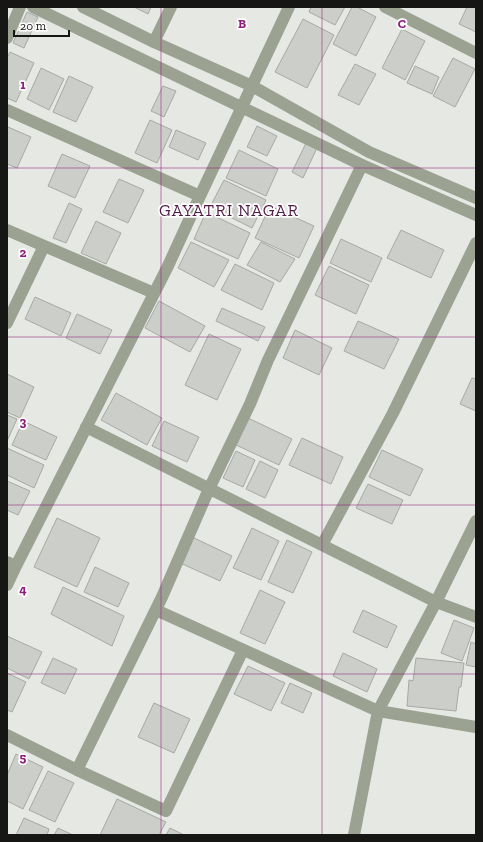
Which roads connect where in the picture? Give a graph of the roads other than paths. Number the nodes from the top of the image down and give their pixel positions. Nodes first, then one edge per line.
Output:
1 (20, 7) edge
2 (33, 7) edge
3 (83, 7) edge
4 (171, 7) edge
5 (289, 7) edge
6 (385, 7) edge
7 (7, 38) edge
8 (154, 42) junction
9 (476, 53) edge
10 (252, 86) junction
11 (241, 107) junction
12 (7, 110) edge
13 (362, 166) junction
14 (200, 196) junction
15 (476, 198) edge
16 (476, 215) edge
17 (7, 230) edge
18 (476, 243) edge
19 (44, 246) junction
20 (154, 293) junction
21 (7, 323) edge
22 (86, 427) junction
23 (209, 488) junction
24 (476, 521) edge
25 (322, 545) junction
26 (11, 564) edge
27 (7, 585) edge
28 (436, 602) junction
29 (156, 610) junction
30 (476, 617) edge
31 (243, 650) junction
32 (378, 711) junction
33 (476, 727) edge
34 (7, 735) edge
35 (77, 770) junction
36 (354, 835) edge

1 - 7 street
2 - 11 street
3 - 8 street
4 - 8 street
5 - 10 street
6 - 9 street
8 - 10 street
10 - 11 street
10 - 15 street
11 - 13 street
11 - 14 street
12 - 14 street
13 - 16 street
13 - 23 street
14 - 20 street
17 - 19 street
18 - 25 street
19 - 20 street
19 - 21 street
20 - 22 street
22 - 23 street
22 - 26 street
23 - 25 street
23 - 29 street
24 - 28 street
25 - 28 street
26 - 27 street
28 - 30 street
28 - 32 street
29 - 31 street
29 - 35 street
31 - 32 street
31 - 35 street
32 - 33 street
32 - 36 street
34 - 35 street

